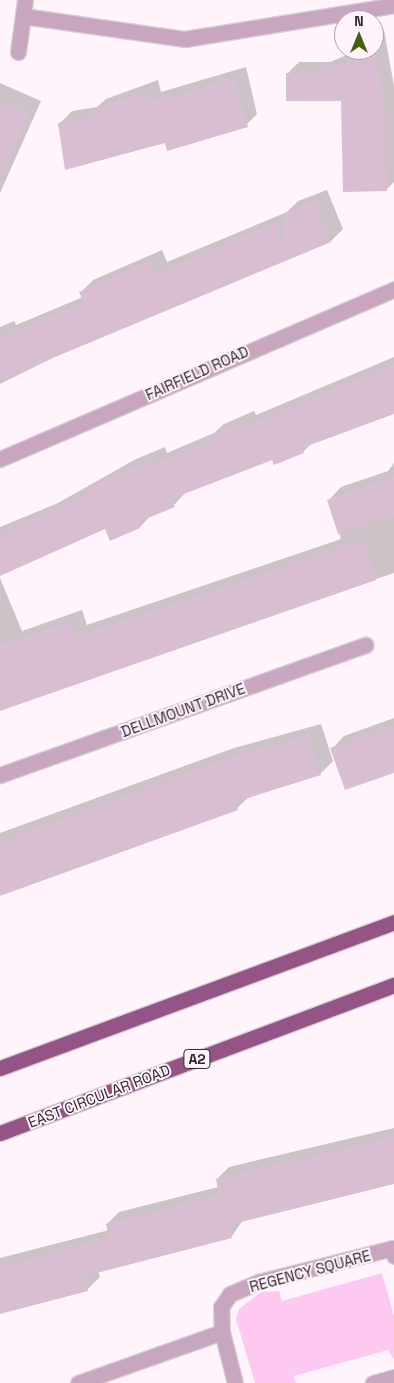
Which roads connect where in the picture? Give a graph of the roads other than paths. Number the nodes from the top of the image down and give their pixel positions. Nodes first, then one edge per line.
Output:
1 (25, 0) edge
2 (394, 5) edge
3 (23, 16) junction
4 (18, 52) dead end
5 (394, 288) edge
6 (0, 459) edge
7 (366, 645) dead end
8 (0, 775) edge
9 (394, 922) edge
10 (394, 985) edge
11 (0, 1068) edge
12 (0, 1133) edge
13 (394, 1256) edge
14 (222, 1332) junction
15 (394, 1377) edge
16 (78, 1383) edge
17 (235, 1383) edge
18 (373, 1383) edge

1 - 3 street
2 - 3 street
3 - 4 street
5 - 6 street, FAIRFIELD ROAD
7 - 8 street, DELLMOUNT DRIVE
9 - 11 highway
10 - 12 highway, EAST CIRCULAR ROAD / A2
13 - 14 street, REGENCY SQUARE
14 - 16 street
14 - 17 street, REGENCY SQUARE
15 - 18 street

